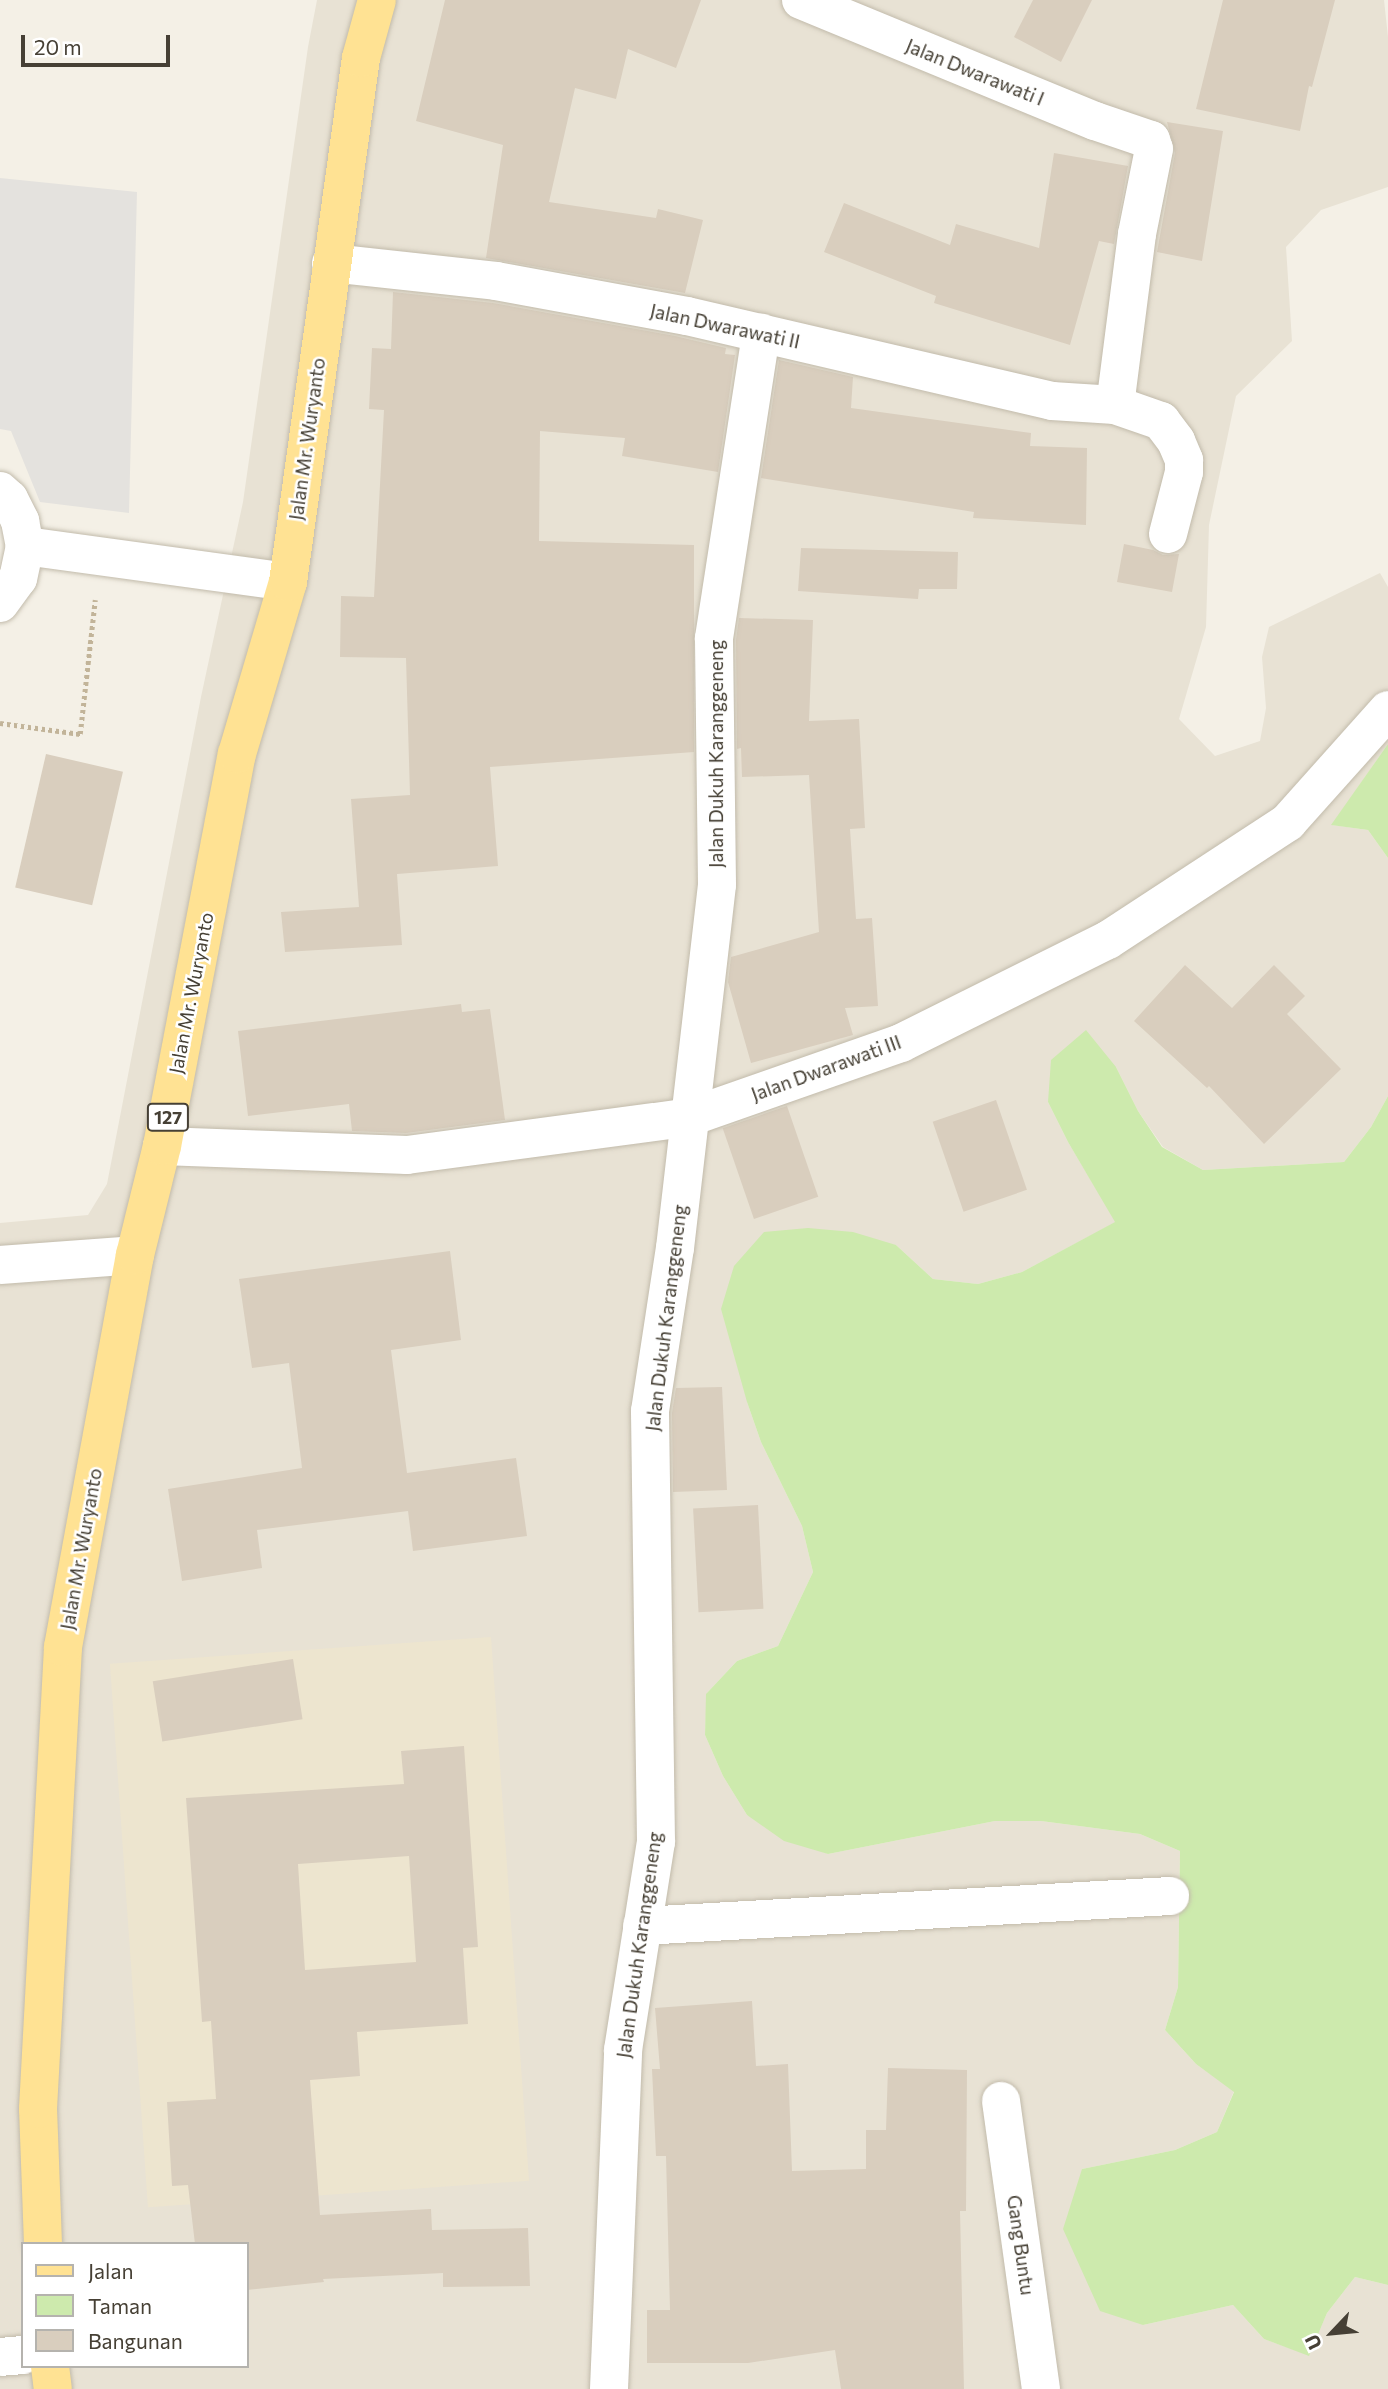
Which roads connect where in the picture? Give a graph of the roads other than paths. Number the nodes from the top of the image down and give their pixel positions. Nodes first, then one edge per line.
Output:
1 (377, 0) edge
2 (801, 0) edge
3 (331, 263) junction
4 (761, 333) junction
5 (1115, 404) junction
6 (0, 491) edge
7 (1168, 534) dead end
8 (25, 546) junction
9 (288, 582) junction
10 (0, 603) edge
11 (1388, 710) edge
12 (690, 1117) junction
13 (163, 1146) junction
14 (135, 1255) junction
15 (0, 1265) edge
16 (1170, 1896) dead end
17 (642, 1926) junction
18 (1001, 2101) dead end
19 (43, 2242) edge
20 (21, 2355) edge
21 (0, 2357) edge
22 (50, 2368) edge
23 (53, 2389) edge
24 (609, 2389) edge
25 (1041, 2389) edge

1 - 3 main road, Jalan Mr. Wuryanto / 127
2 - 5 street, Jalan Dwarawati I
3 - 4 street, Jalan Dwarawati II
3 - 9 main road, Jalan Mr. Wuryanto / 127
4 - 5 street, Jalan Dwarawati II
4 - 12 street, Jalan Dukuh Karanggeneng
5 - 7 street
6 - 8 street
8 - 9 street
8 - 10 street
9 - 13 main road, Jalan Mr. Wuryanto / 127
11 - 12 street, Jalan Dwarawati III
12 - 13 street, Jalan Dwarawati III
12 - 17 street, Jalan Dukuh Karanggeneng
13 - 14 main road, Jalan Mr. Wuryanto / 127
14 - 15 street
14 - 19 main road, Jalan Mr. Wuryanto / 127
16 - 17 street
17 - 24 street, Jalan Dukuh Karanggeneng
18 - 25 street, Gang Buntu
20 - 21 street
22 - 23 main road

